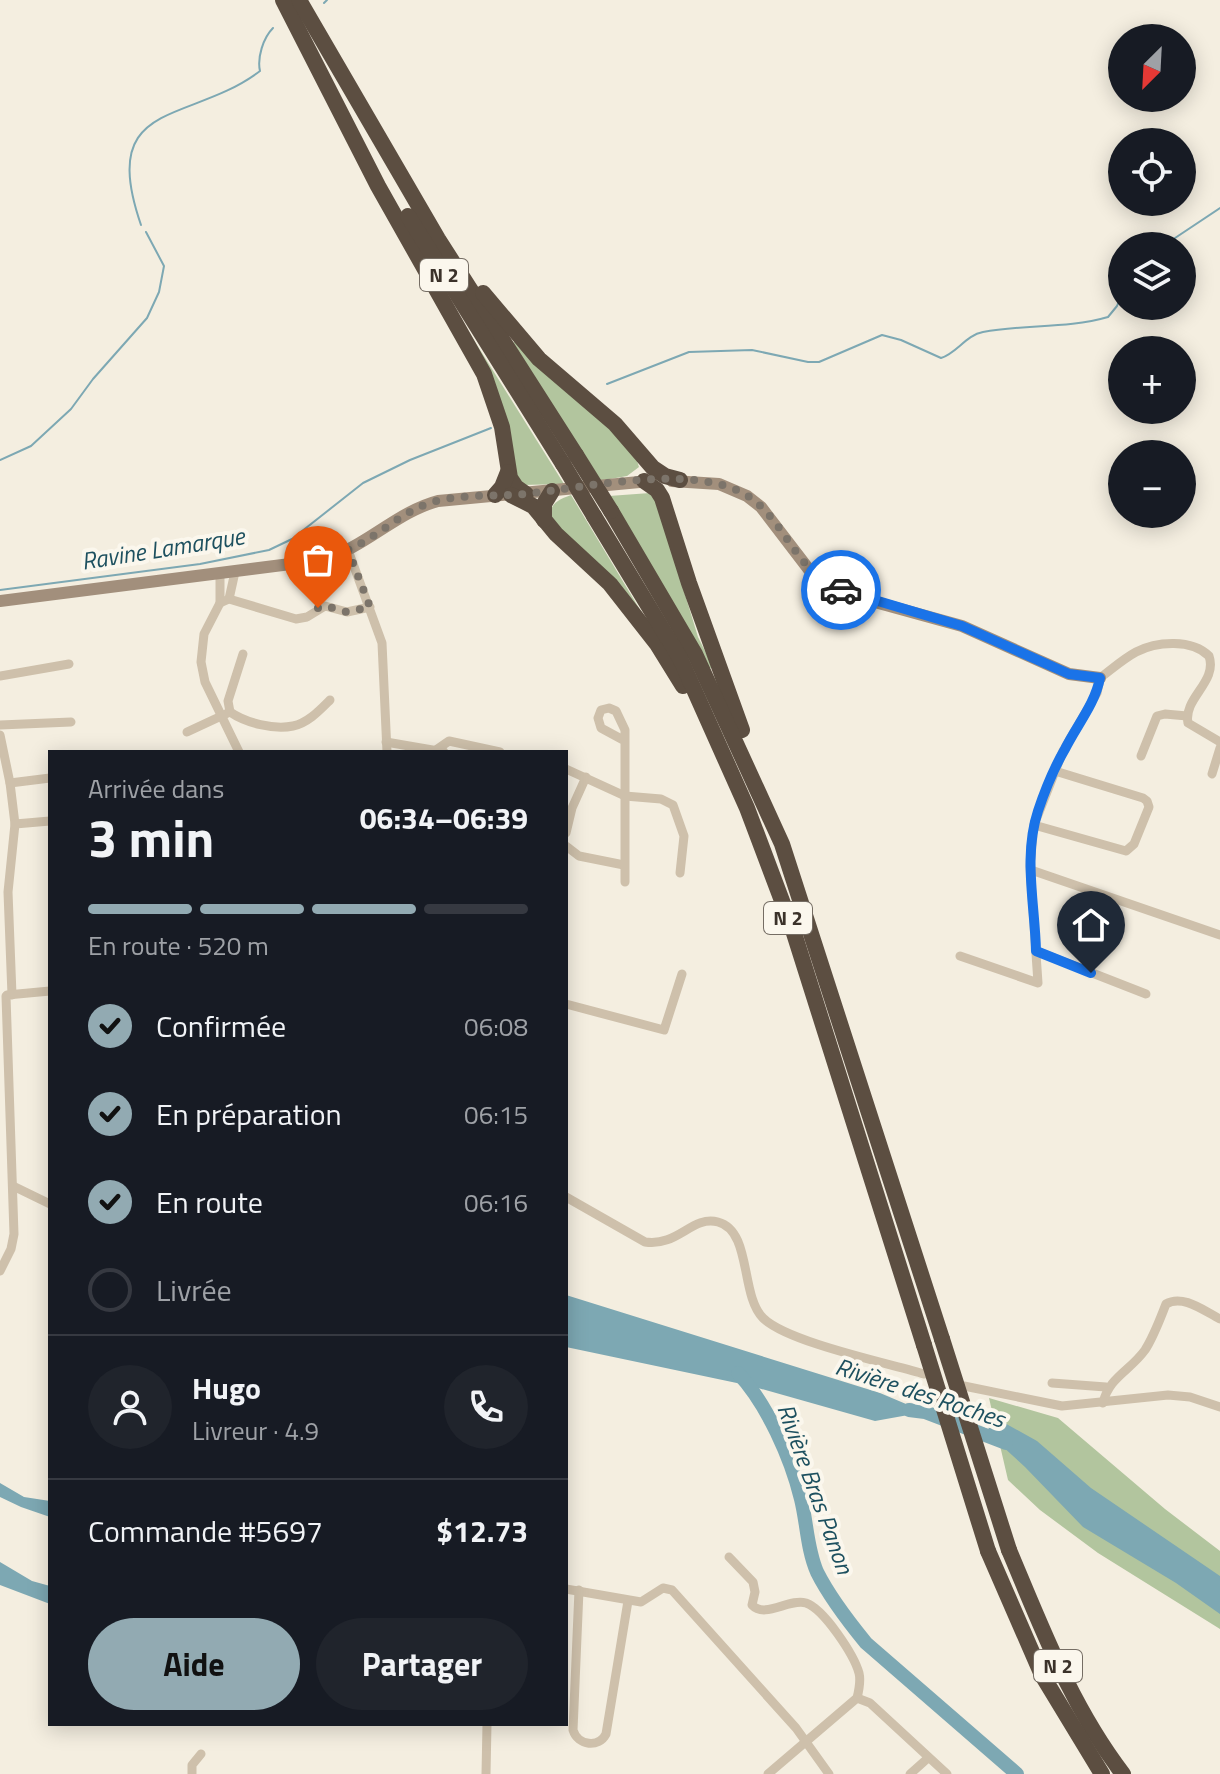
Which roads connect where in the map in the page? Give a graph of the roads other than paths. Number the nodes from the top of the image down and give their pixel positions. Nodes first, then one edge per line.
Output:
1 (283, 0) edge
2 (299, 0) edge
3 (328, 85) junction
4 (382, 142) junction
5 (633, 443) junction
6 (569, 459) junction
7 (508, 472) junction
8 (680, 480) junction
9 (639, 481) junction
10 (552, 491) junction
11 (510, 495) junction
12 (665, 508) junction
13 (603, 514) junction
14 (544, 520) junction
15 (348, 550) junction
16 (235, 572) junction
17 (220, 574) junction
18 (0, 601) edge
19 (224, 601) junction
20 (370, 607) junction
21 (243, 654) dead end
22 (1220, 654) edge
23 (1209, 656) junction
24 (69, 664) dead end
25 (0, 676) edge
26 (1100, 678) junction
27 (330, 700) dead end
28 (226, 714) junction
29 (1187, 716) junction
30 (71, 722) dead end
31 (0, 725) edge
32 (187, 732) dead end
33 (0, 735) edge
34 (625, 741) dead end
35 (1220, 745) edge
36 (386, 747) edge
37 (238, 750) edge
38 (426, 750) edge
39 (441, 750) edge
40 (483, 750) edge
41 (1141, 756) dead end
42 (568, 770) edge
43 (1055, 771) junction
44 (1212, 774) dead end
45 (586, 777) junction
46 (48, 778) edge
47 (10, 783) junction
48 (625, 796) junction
49 (747, 808) junction
50 (48, 821) edge
51 (15, 824) junction
52 (568, 825) edge
53 (1034, 825) junction
54 (782, 844) junction
55 (568, 848) edge
56 (12, 852) junction
57 (0, 853) edge
58 (624, 865) junction
59 (1031, 870) junction
60 (680, 873) dead end
61 (625, 882) dead end
62 (1220, 935) edge
63 (1036, 951) junction
64 (960, 956) dead end
65 (682, 974) dead end
66 (48, 991) edge
67 (1146, 994) dead end
68 (6, 996) edge
69 (568, 1005) edge
70 (13, 1186) junction
71 (568, 1198) edge
72 (48, 1203) edge
73 (0, 1271) edge
74 (1220, 1319) edge
75 (924, 1374) dead end
76 (1052, 1383) dead end
77 (964, 1386) dead end
78 (1106, 1387) junction
79 (1103, 1403) junction
80 (1220, 1407) edge
81 (729, 1557) dead end
82 (568, 1589) edge
83 (579, 1590) junction
84 (628, 1601) junction
85 (857, 1698) junction
86 (487, 1726) edge
87 (805, 1742) junction
88 (201, 1754) dead end
89 (928, 1758) junction
90 (192, 1774) edge
91 (486, 1774) edge
92 (768, 1774) edge
93 (829, 1774) edge
94 (910, 1774) edge
95 (947, 1774) edge
96 (1102, 1774) edge
97 (1123, 1774) edge

1 - 3 highway, N 2
2 - 4 highway, N 2
3 - 6 highway, N 2
3 - 7 highway
4 - 5 highway
4 - 6 highway, N 2
5 - 8 highway
5 - 9 highway
6 - 13 highway, N 2, bridge
7 - 11 highway
7 - 11 highway
8 - 9 street
8 - 12 highway
8 - 26 street
9 - 10 street
9 - 12 highway
10 - 11 street
10 - 14 highway
11 - 14 highway
11 - 15 street
12 - 54 highway
13 - 49 highway, N 2
13 - 54 highway, N 2
14 - 49 highway
15 - 16 street
15 - 20 street
16 - 17 street
16 - 19 street
17 - 18 street
17 - 19 street
19 - 20 street
19 - 28 street
20 - 36 street
21 - 28 street
22 - 23 street
23 - 26 street
23 - 29 street
24 - 25 street
26 - 43 street
27 - 28 street
28 - 32 street
28 - 37 street
29 - 35 street
29 - 41 street
30 - 31 street
33 - 47 street
34 - 48 street
35 - 44 street
36 - 38 street
39 - 40 street
42 - 45 street
43 - 53 street
43 - 53 street
45 - 48 street
45 - 52 street
46 - 47 street
47 - 51 street
48 - 58 street
48 - 60 street
49 - 96 highway, N 2, bridge
50 - 51 street
51 - 56 street
53 - 59 street
54 - 97 highway, N 2, bridge
55 - 58 street
56 - 57 street
56 - 68 street
58 - 61 street
59 - 62 street
59 - 63 street
63 - 64 street
63 - 67 street
65 - 69 street
66 - 68 street
68 - 70 street
70 - 72 street
70 - 73 street
71 - 75 street
74 - 78 street
76 - 78 street
77 - 79 street
78 - 79 street
79 - 80 street
81 - 85 street
82 - 83 street
83 - 84 street
83 - 84 street
84 - 87 street
85 - 87 street
85 - 89 street
86 - 91 street
87 - 92 street
87 - 93 street
88 - 90 street
89 - 94 street
89 - 95 street

